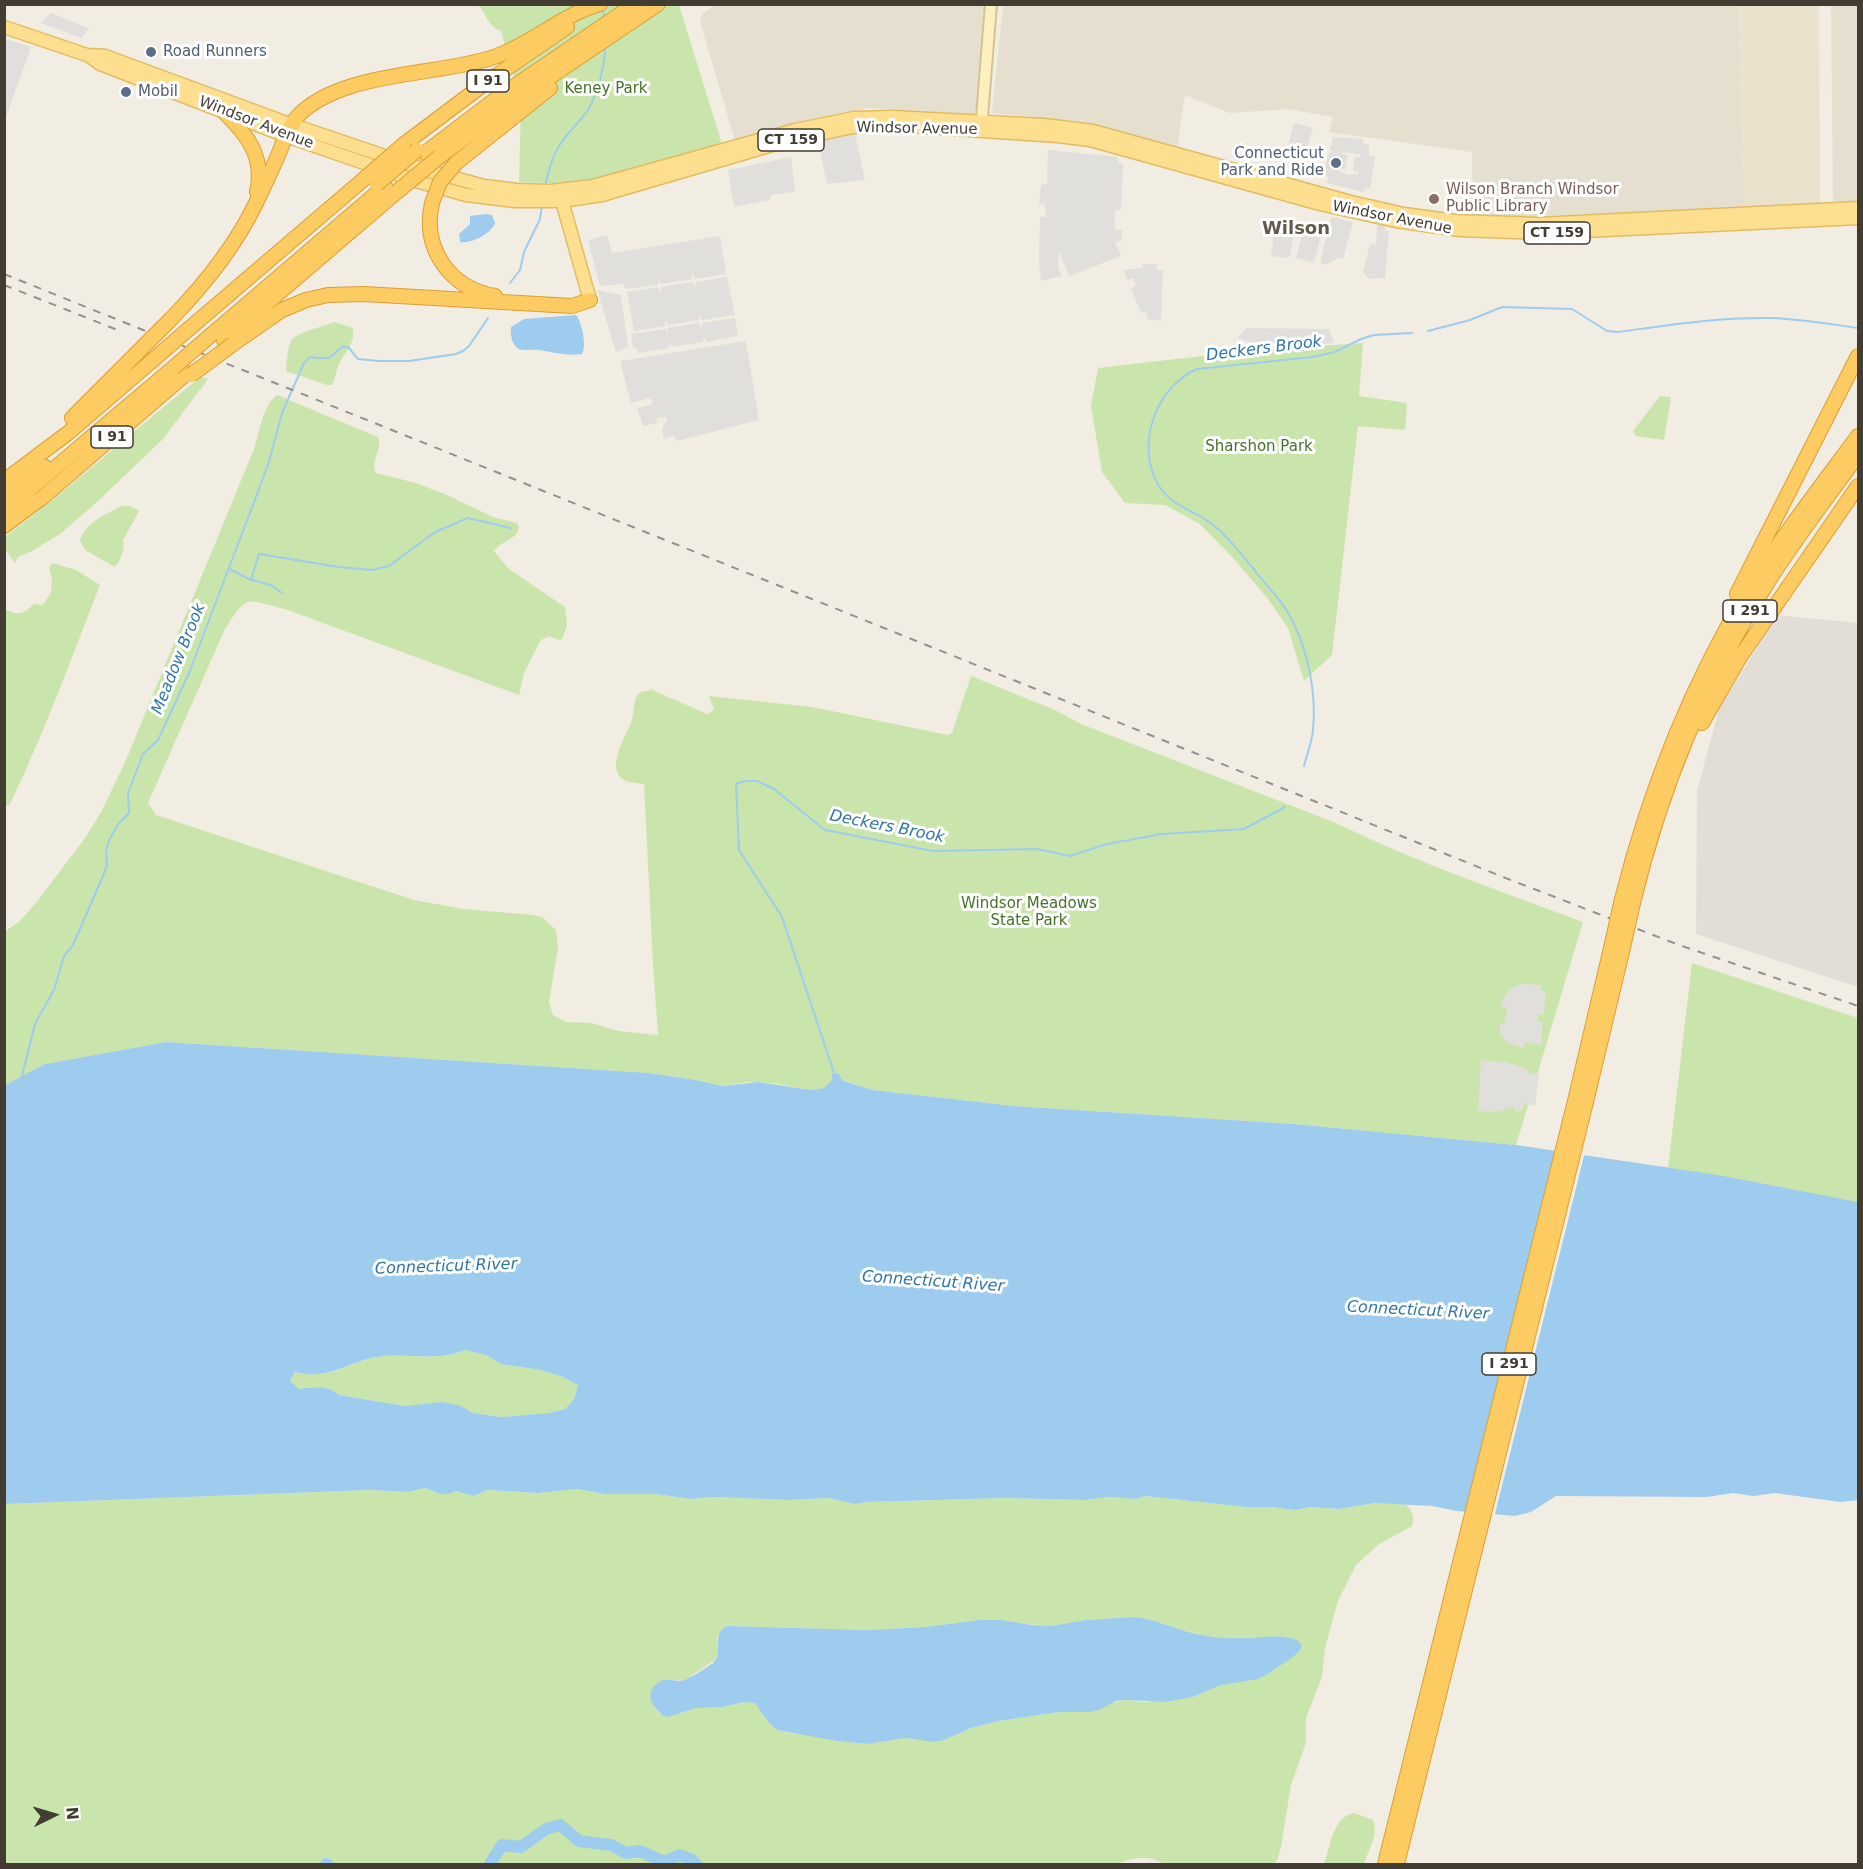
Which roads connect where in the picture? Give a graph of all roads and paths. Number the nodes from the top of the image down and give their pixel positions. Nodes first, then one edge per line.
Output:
1 (600, 4) edge
2 (623, 4) edge
3 (658, 4) edge
4 (991, 4) edge
5 (635, 5) edge
6 (577, 16) junction
7 (4, 27) edge
8 (576, 40) junction
9 (575, 64) junction
10 (225, 105) junction
11 (982, 126) junction
12 (289, 130) junction
13 (381, 185) junction
14 (550, 196) junction
15 (1858, 208) edge
16 (251, 214) junction
17 (1781, 217) junction
18 (1858, 218) edge
19 (590, 300) junction
20 (213, 336) junction
21 (1858, 356) edge
22 (174, 368) junction
23 (1858, 436) edge
24 (46, 450) junction
25 (1858, 455) edge
26 (4, 481) edge
27 (1858, 486) edge
28 (4, 496) edge
29 (4, 511) edge
30 (4, 526) edge
31 (1696, 687) junction
32 (1668, 783) junction
33 (1628, 901) junction
34 (1450, 1629) junction
35 (1385, 1864) edge
36 (1397, 1864) edge

1 - 6 highway, I 91
2 - 8 highway
3 - 9 highway
4 - 11 street
5 - 8 highway
6 - 12 highway
6 - 13 highway, I 91, bridge
7 - 10 main road, Windsor Avenue / CT 159
8 - 13 highway
9 - 13 highway, I 91, bridge
9 - 19 highway, bridge
10 - 12 main road, Windsor Avenue / CT 159
10 - 16 highway
11 - 14 main road, Windsor Avenue / CT 159
11 - 17 main road, Windsor Avenue / CT 159
12 - 14 main road, Windsor Avenue / CT 159
12 - 16 highway
13 - 20 highway, I 91
13 - 20 highway, I 91
14 - 19 main road
15 - 17 main road, Windsor Avenue / CT 159
16 - 24 highway, bridge
17 - 18 main road, Windsor Avenue / CT 159
19 - 20 highway
20 - 22 highway, I 91
20 - 22 highway, I 91, bridge
21 - 31 highway
22 - 24 highway, I 91
22 - 28 highway
22 - 29 highway
22 - 30 highway, I 91
23 - 31 highway, I 291
24 - 26 highway, I 91
25 - 32 highway, I 291
27 - 32 highway
31 - 33 highway, I 291
32 - 33 highway, I 291
33 - 34 highway, I 291, bridge
34 - 35 highway, I 291
34 - 36 highway, I 291

